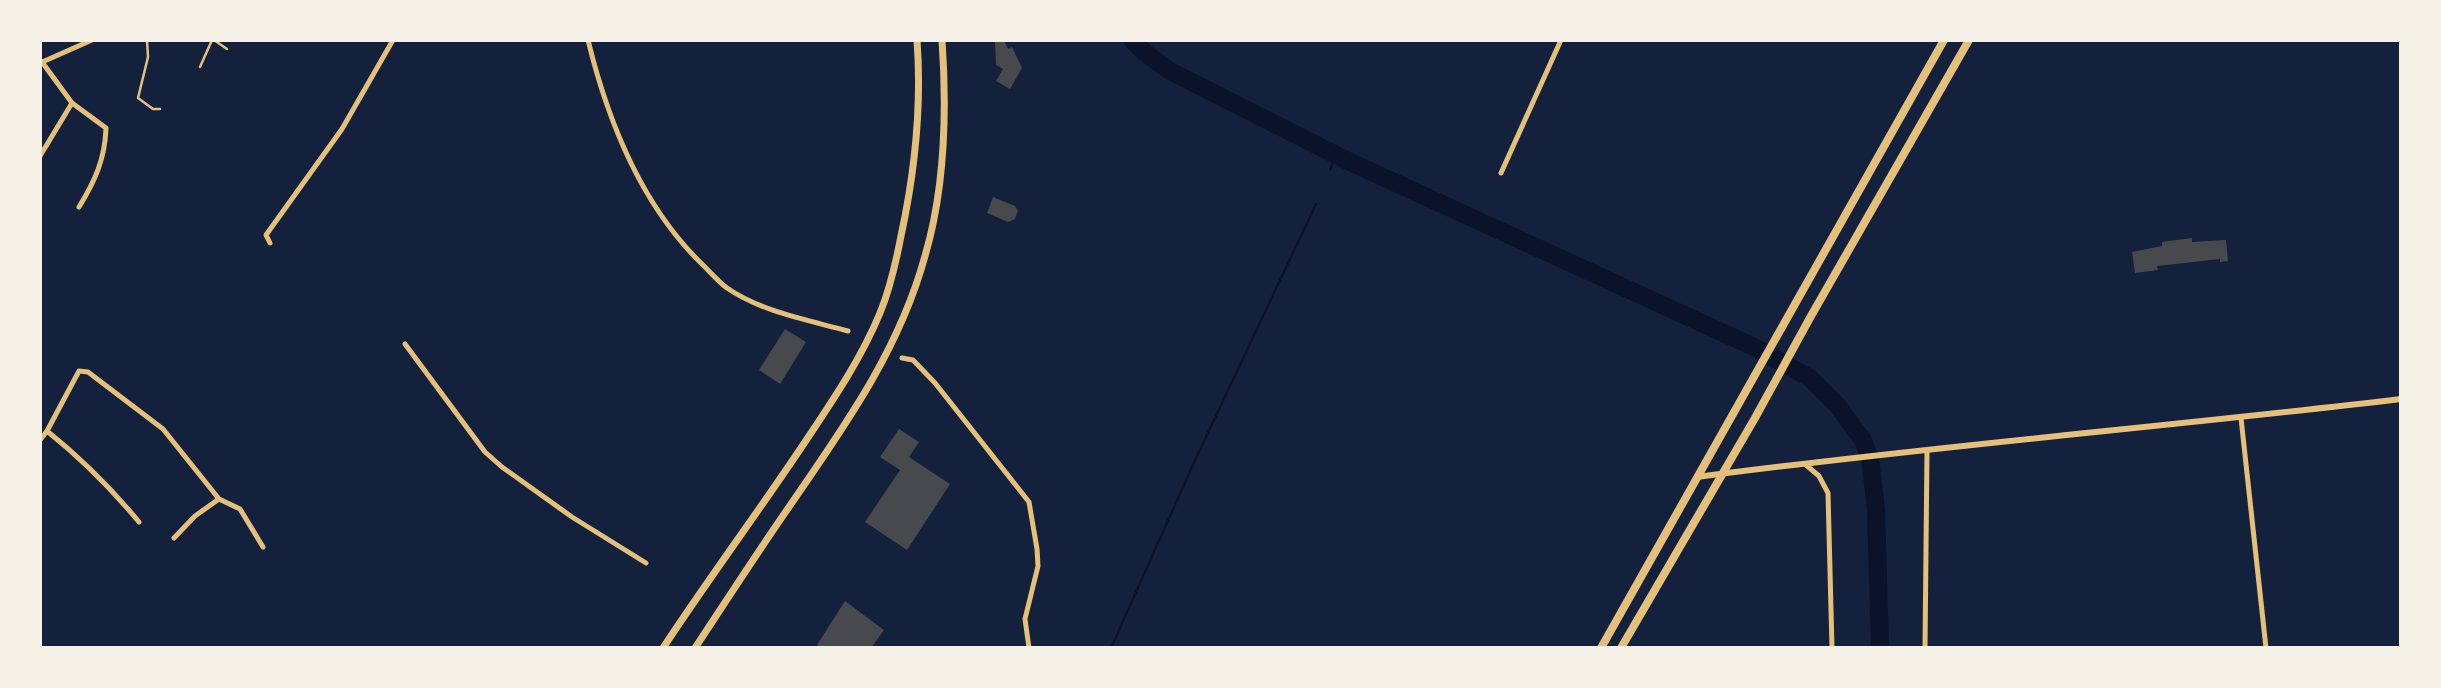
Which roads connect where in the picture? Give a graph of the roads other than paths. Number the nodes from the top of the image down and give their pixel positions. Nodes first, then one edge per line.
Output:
1 (92, 40) edge
2 (147, 40) edge
3 (213, 40) edge
4 (393, 40) edge
5 (588, 40) edge
6 (917, 40) edge
7 (942, 40) edge
8 (1561, 40) edge
9 (1944, 40) edge
10 (1969, 40) edge
11 (227, 50) dead end
12 (41, 63) edge
13 (200, 67) dead end
14 (72, 103) junction
15 (160, 109) dead end
16 (40, 156) edge
17 (1501, 173) dead end
18 (79, 207) dead end
19 (271, 243) dead end
20 (848, 331) dead end
21 (405, 344) dead end
22 (902, 358) dead end
23 (2401, 399) edge
24 (2241, 418) junction
25 (47, 431) junction
26 (40, 440) edge
27 (1927, 451) junction
28 (1806, 465) junction
29 (1723, 474) junction
30 (1697, 477) junction
31 (219, 499) junction
32 (139, 522) dead end
33 (174, 538) dead end
34 (263, 547) dead end
35 (646, 563) dead end
36 (663, 648) edge
37 (695, 648) edge
38 (1029, 648) edge
39 (1601, 648) edge
40 (1621, 648) edge
41 (1832, 648) edge
42 (1925, 648) edge
43 (2266, 648) edge

1 - 12 street
2 - 15 lane
3 - 11 lane
3 - 13 lane
4 - 19 street
5 - 20 street
6 - 36 main road
7 - 37 main road
8 - 17 street
9 - 30 main road
10 - 29 main road
12 - 14 street
14 - 16 street
14 - 18 street
21 - 35 street
22 - 38 street
23 - 24 street
24 - 27 street
24 - 43 street
25 - 26 street
25 - 31 street
25 - 32 street
27 - 28 street
27 - 42 street
28 - 29 street
28 - 41 street
29 - 30 street
29 - 40 main road
30 - 39 main road
31 - 33 street
31 - 34 street

